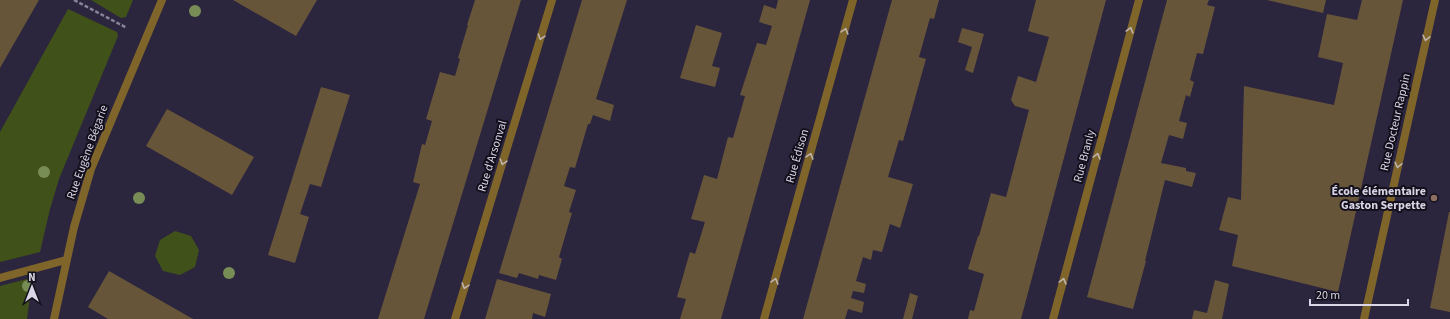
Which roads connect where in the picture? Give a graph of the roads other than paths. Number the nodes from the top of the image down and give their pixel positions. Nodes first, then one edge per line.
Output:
1 (162, 0) edge
2 (552, 0) edge
3 (853, 0) edge
4 (1139, 0) edge
5 (1435, 0) edge
6 (66, 260) junction
7 (0, 278) edge
8 (54, 319) edge
9 (455, 319) edge
10 (764, 319) edge
11 (1053, 319) edge
12 (1364, 319) edge

1 - 6 street, Rue Eugène Bégarie
2 -> 9 street, Rue d'Arsonval
10 -> 3 street, Rue Édison
11 -> 4 street, Rue Branly
5 -> 12 street, Rue Docteur Rappin
6 - 7 street
6 - 8 street, Rue Eugène Bégarie

